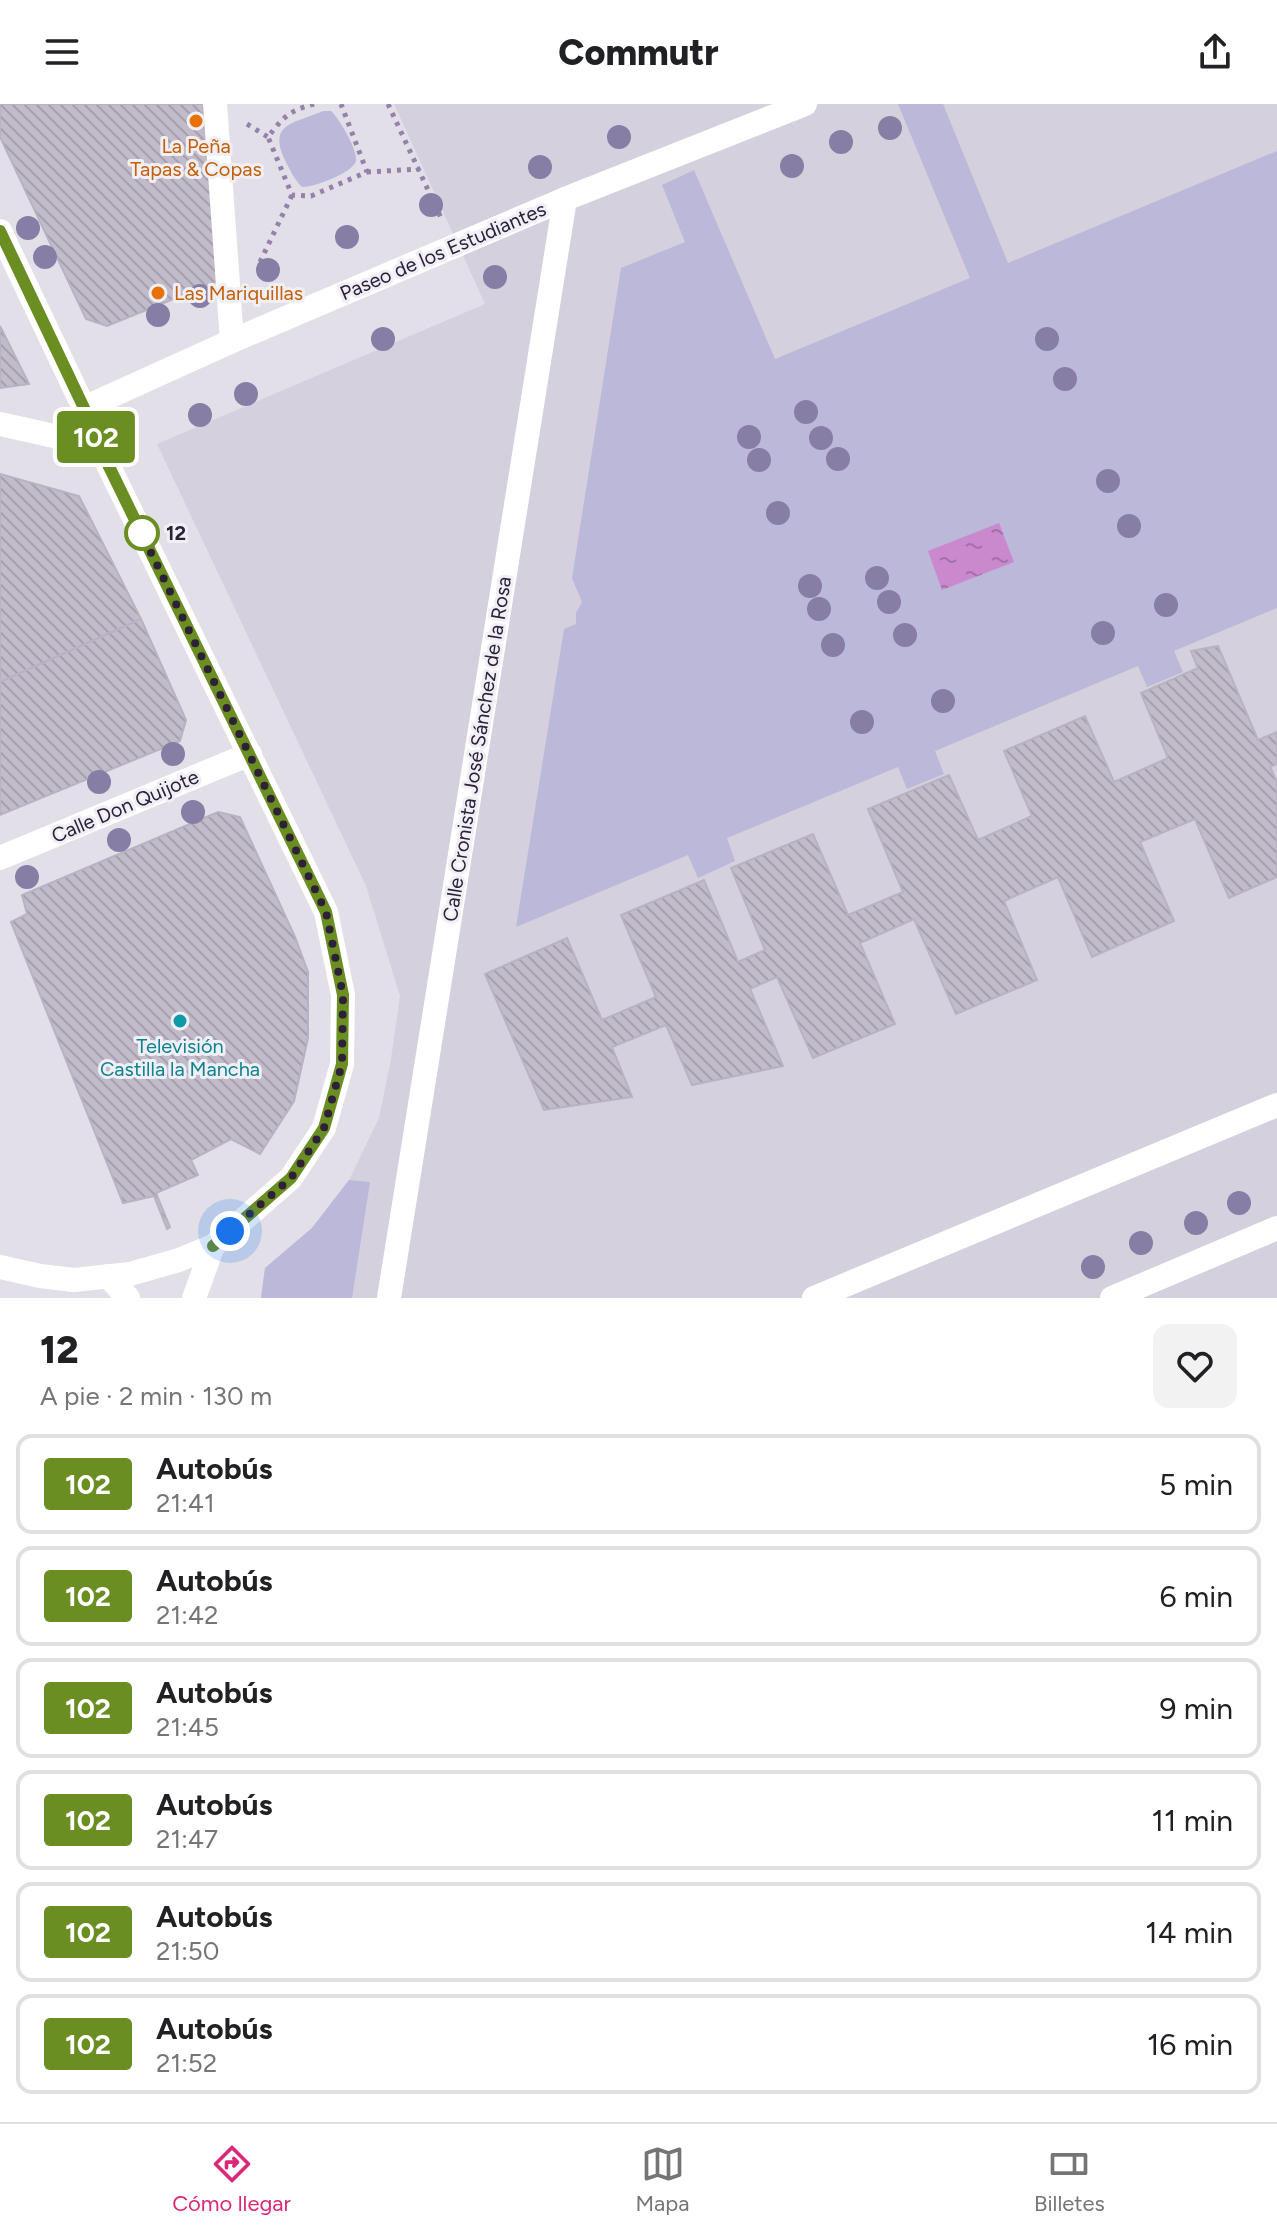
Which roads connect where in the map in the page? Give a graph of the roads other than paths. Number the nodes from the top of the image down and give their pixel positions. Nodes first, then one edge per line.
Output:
1 (215, 104) edge
2 (805, 104) edge
3 (565, 199) junction
4 (0, 231) edge
5 (232, 341) junction
6 (84, 408) junction
7 (0, 424) edge
8 (99, 446) junction
9 (250, 754) junction
10 (0, 858) edge
11 (1277, 1105) edge
12 (1277, 1228) edge
13 (213, 1246) junction
14 (0, 1267) edge
15 (108, 1276) junction
16 (128, 1298) edge
17 (194, 1298) edge
18 (389, 1298) edge
19 (814, 1298) edge
20 (1112, 1298) edge

1 - 5 street
2 - 3 street, Paseo de los Estudiantes
3 - 5 street, Paseo de los Estudiantes
3 - 18 street, Calle Cronista José Sánchez de la Rosa
4 - 6 street
5 - 6 street, Paseo de los Estudiantes
6 - 8 street
7 - 8 street
8 - 9 street
9 - 10 street, Calle Don Quijote
9 - 13 street
11 - 19 street
12 - 20 street
13 - 15 street
13 - 17 street
14 - 15 street
15 - 16 street

